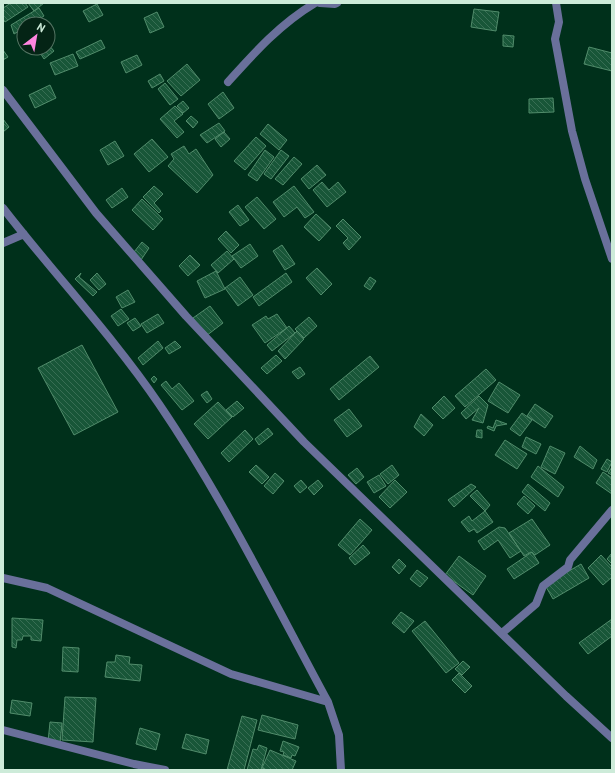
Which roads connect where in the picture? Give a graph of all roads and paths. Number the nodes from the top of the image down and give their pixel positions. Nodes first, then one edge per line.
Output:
1 (315, 3) edge
2 (320, 3) edge
3 (337, 3) edge
4 (556, 3) edge
5 (228, 82) dead end
6 (3, 90) edge
7 (3, 208) edge
8 (24, 234) junction
9 (3, 243) edge
10 (612, 259) edge
11 (612, 510) edge
12 (3, 578) edge
13 (502, 633) junction
14 (328, 702) junction
15 (3, 730) edge
16 (612, 738) edge
17 (165, 770) edge
18 (341, 770) edge

1 - 5 street
2 - 3 street
4 - 10 street
6 - 13 street
7 - 8 street
8 - 9 street
8 - 14 street
11 - 13 street
12 - 14 street
13 - 16 street
14 - 18 street
15 - 17 street

